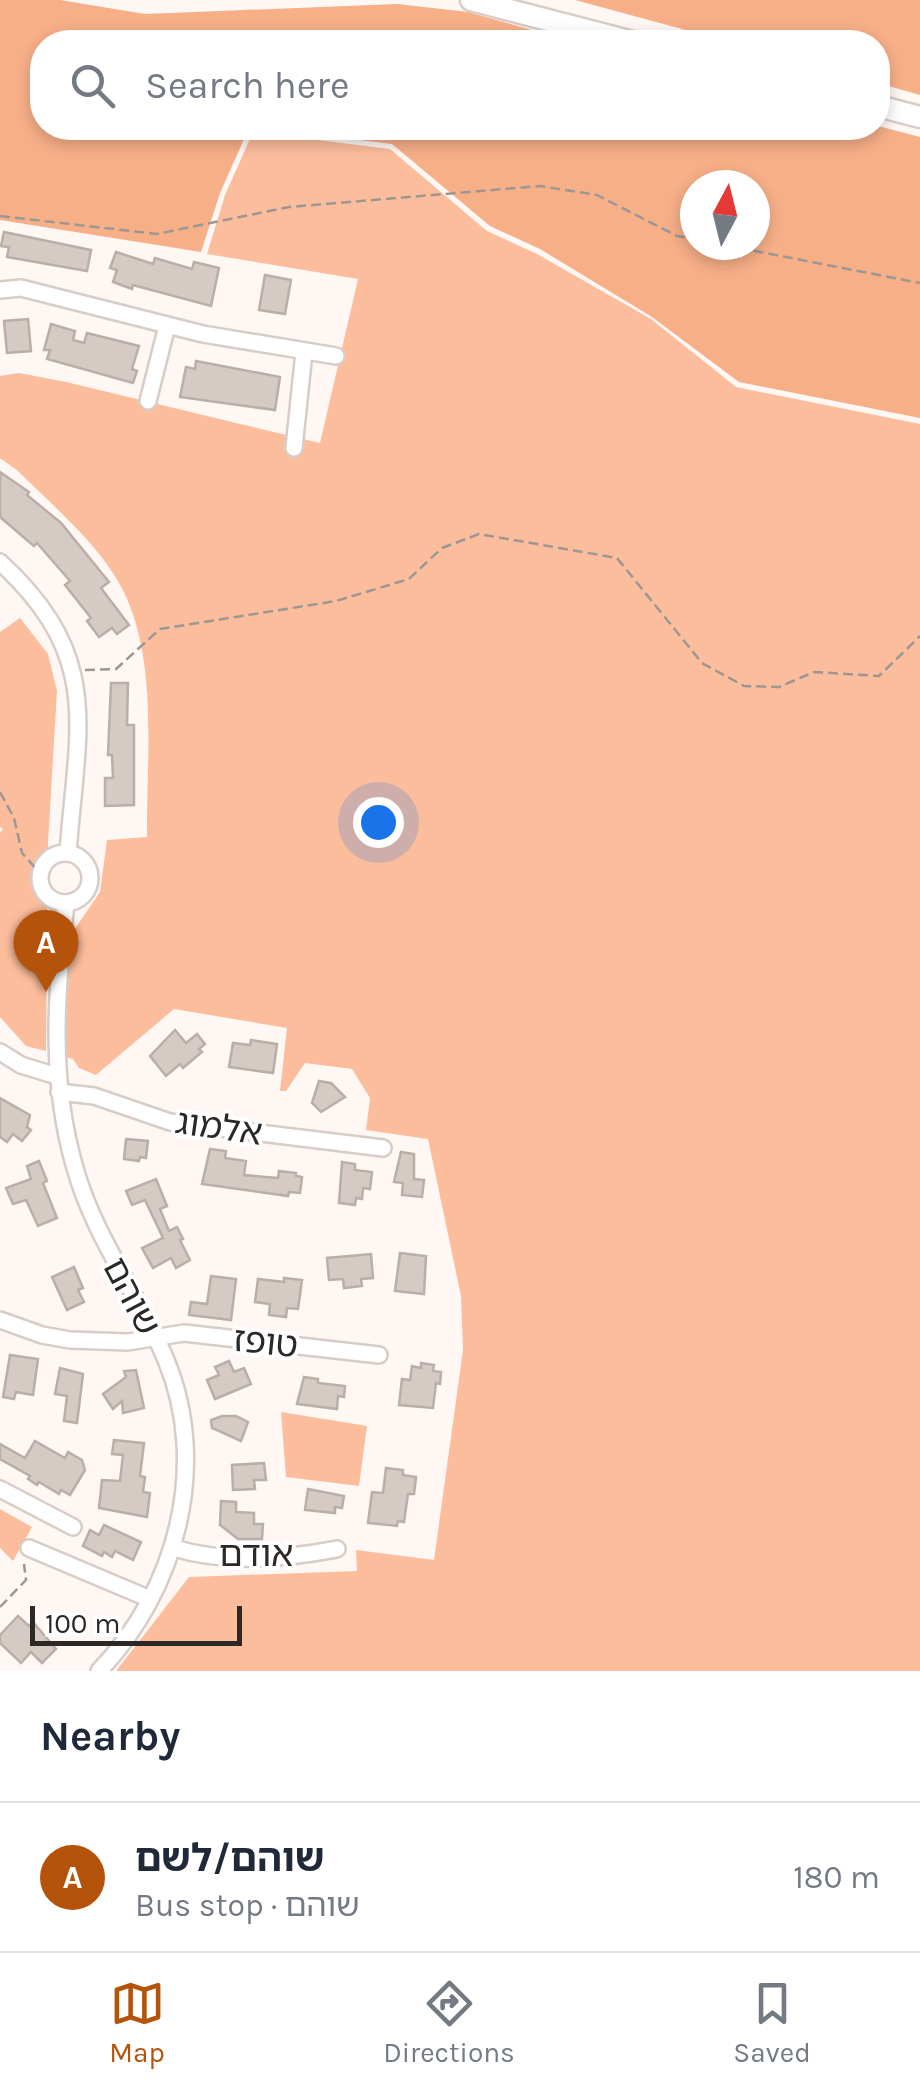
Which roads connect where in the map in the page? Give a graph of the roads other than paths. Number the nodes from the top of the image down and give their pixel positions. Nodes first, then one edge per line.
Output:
1 (471, 0) edge
2 (587, 30) edge
3 (890, 109) edge
4 (920, 118) edge
5 (0, 290) edge
6 (167, 326) junction
7 (304, 352) junction
8 (336, 356) dead end
9 (148, 400) dead end
10 (294, 448) dead end
11 (0, 562) edge
12 (68, 853) junction
13 (66, 903) junction
14 (0, 1052) edge
15 (58, 1084) junction
16 (383, 1148) dead end
17 (0, 1320) edge
18 (154, 1337) junction
19 (378, 1355) dead end
20 (0, 1489) edge
21 (73, 1528) dead end
22 (30, 1548) dead end
23 (174, 1548) junction
24 (338, 1549) dead end
25 (150, 1599) junction
26 (99, 1671) edge

1 - 2 main road
3 - 4 main road
5 - 6 street
6 - 7 street
6 - 9 street
7 - 8 street
7 - 10 street
11 - 12 street
12 - 13 street
12 - 13 street
13 - 15 street, שוהם
14 - 15 street, אלמוג
15 - 16 street, אלמוג
15 - 18 street, שוהם
17 - 18 street, טופז
18 - 19 street, טופז
18 - 23 street, שוהם
20 - 21 street
22 - 25 street
23 - 24 street, אודם
23 - 25 street, שוהם
25 - 26 street, שוהם

